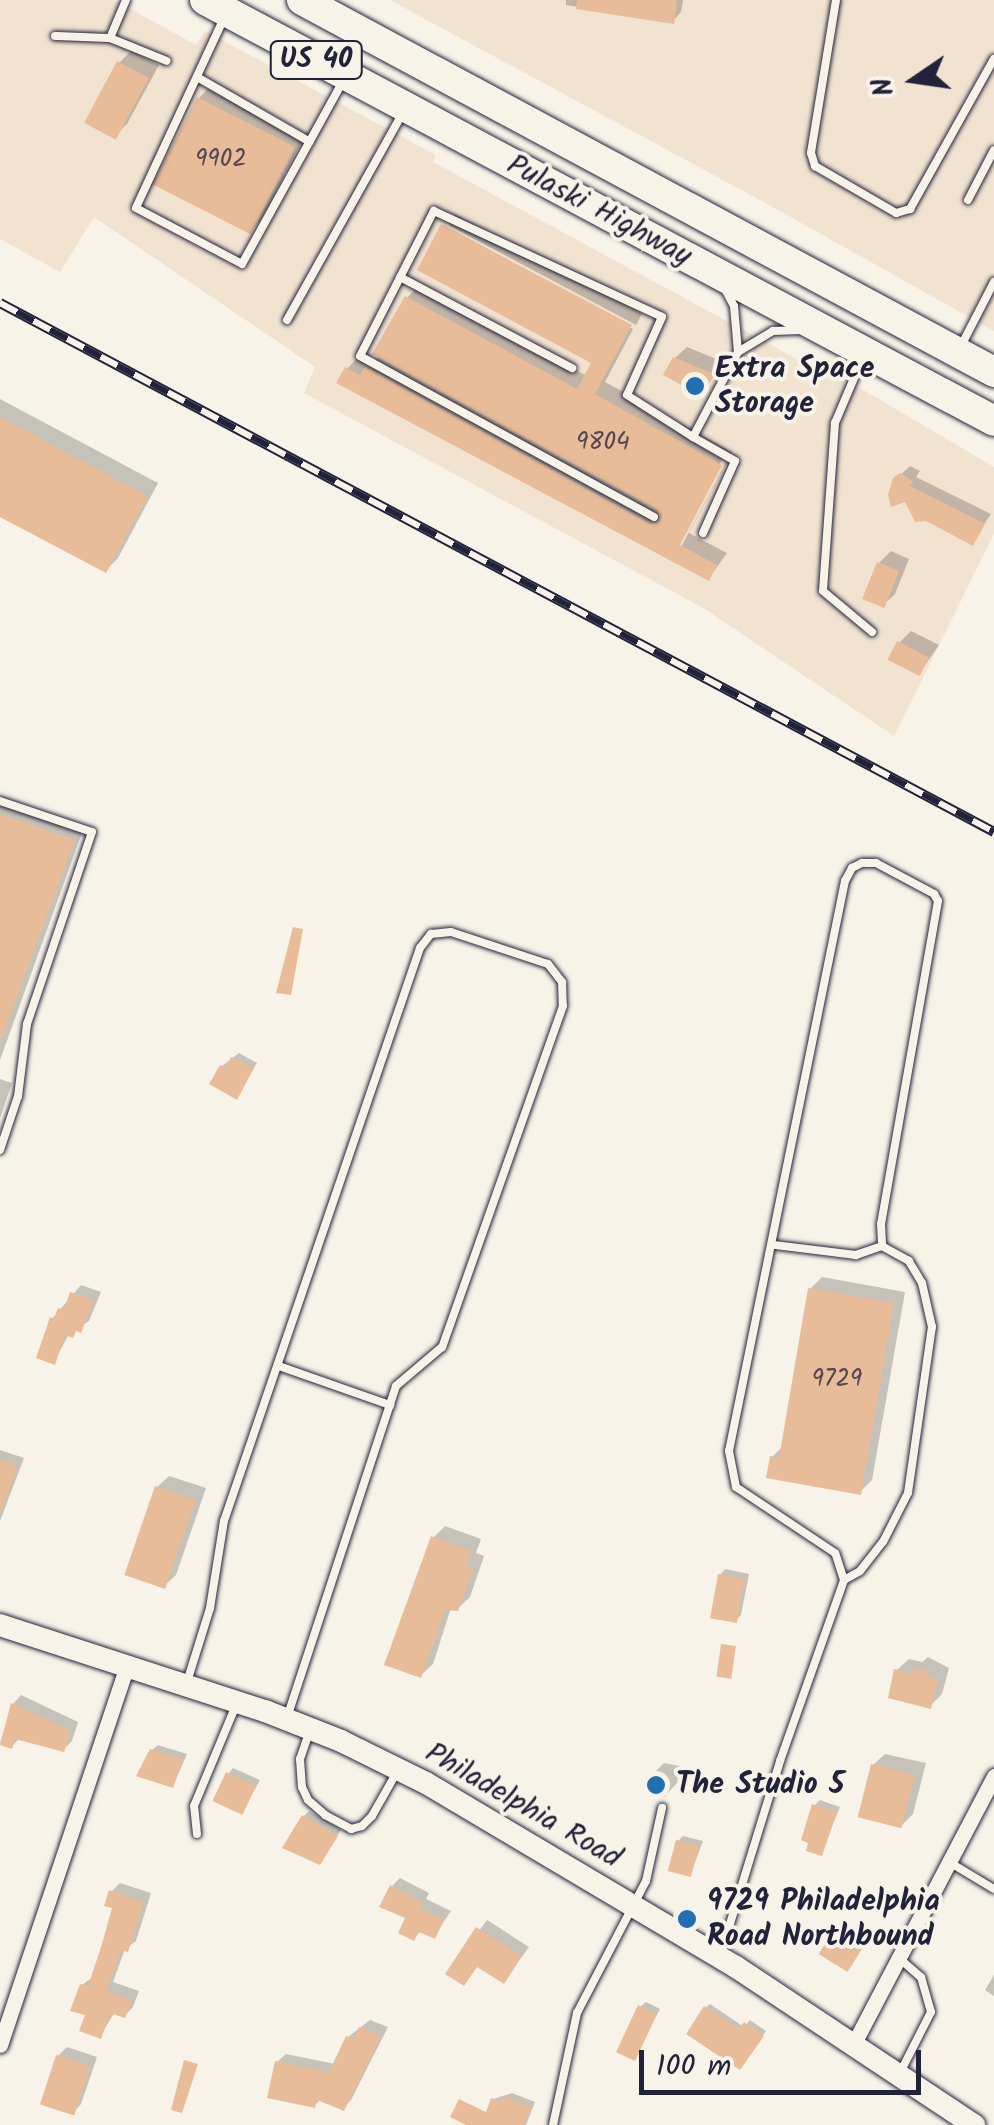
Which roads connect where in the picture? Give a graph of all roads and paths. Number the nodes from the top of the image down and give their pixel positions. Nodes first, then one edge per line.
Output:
1 (126, 0) edge
2 (303, 0) edge
3 (836, 0) edge
4 (216, 6) edge
5 (55, 36) dead end
6 (110, 38) junction
7 (994, 59) edge
8 (166, 61) dead end
9 (346, 76) junction
10 (197, 77) junction
11 (406, 107) junction
12 (310, 142) junction
13 (994, 150) edge
14 (968, 200) dead end
15 (716, 273) junction
16 (400, 277) junction
17 (994, 282) edge
18 (286, 320) dead end
19 (820, 329) junction
20 (738, 352) junction
21 (865, 352) junction
22 (958, 352) junction
23 (572, 368) dead end
24 (994, 372) edge
25 (994, 421) edge
26 (693, 437) junction
27 (654, 517) dead end
28 (702, 533) dead end
29 (872, 632) dead end
30 (0, 801) edge
31 (0, 1150) edge
32 (774, 1245) junction
33 (882, 1246) junction
34 (280, 1366) junction
35 (390, 1405) junction
36 (844, 1580) junction
37 (0, 1626) edge
38 (127, 1666) junction
39 (186, 1685) junction
40 (238, 1701) junction
41 (287, 1719) junction
42 (311, 1729) junction
43 (398, 1770) junction
44 (994, 1776) edge
45 (662, 1808) dead end
46 (197, 1834) dead end
47 (949, 1862) junction
48 (994, 1889) edge
49 (632, 1903) junction
50 (720, 1957) junction
51 (899, 1958) junction
52 (1, 2041) edge
53 (853, 2045) junction
54 (898, 2075) junction
55 (552, 2125) edge
56 (974, 2125) edge

1 - 6 lane
2 - 22 highway, Pulaski Highway / US 40
3 - 7 lane
4 - 9 highway, Pulaski Highway / US 40
4 - 10 lane
5 - 6 lane
6 - 8 lane
9 - 11 highway, Pulaski Highway / US 40
9 - 12 lane
10 - 12 lane
10 - 12 lane
11 - 15 highway, Pulaski Highway / US 40
11 - 18 lane
13 - 14 lane
15 - 19 highway, Pulaski Highway / US 40
15 - 20 lane
16 - 23 lane
16 - 26 lane
16 - 27 lane
17 - 22 lane
19 - 20 lane
19 - 21 highway, Pulaski Highway / US 40
20 - 26 lane
21 - 25 highway, Pulaski Highway / US 40
21 - 29 lane
22 - 24 highway, Pulaski Highway / US 40
26 - 28 lane
30 - 31 lane
32 - 33 lane
32 - 33 lane
32 - 36 lane
33 - 36 lane
34 - 35 lane
34 - 35 lane
34 - 39 lane
35 - 41 lane
36 - 50 lane
37 - 38 main road, Philadelphia Road
38 - 39 main road, Philadelphia Road
38 - 52 street
39 - 40 main road, Philadelphia Road
40 - 41 main road, Philadelphia Road
40 - 46 lane
41 - 42 main road, Philadelphia Road
42 - 43 main road, Philadelphia Road
42 - 43 lane
43 - 49 main road, Philadelphia Road
44 - 47 street
45 - 49 lane
47 - 48 lane
47 - 51 street
49 - 50 main road, Philadelphia Road
49 - 55 lane
50 - 53 main road, Philadelphia Road
51 - 53 street
51 - 54 lane
53 - 54 main road, Philadelphia Road
54 - 56 main road, Philadelphia Road

